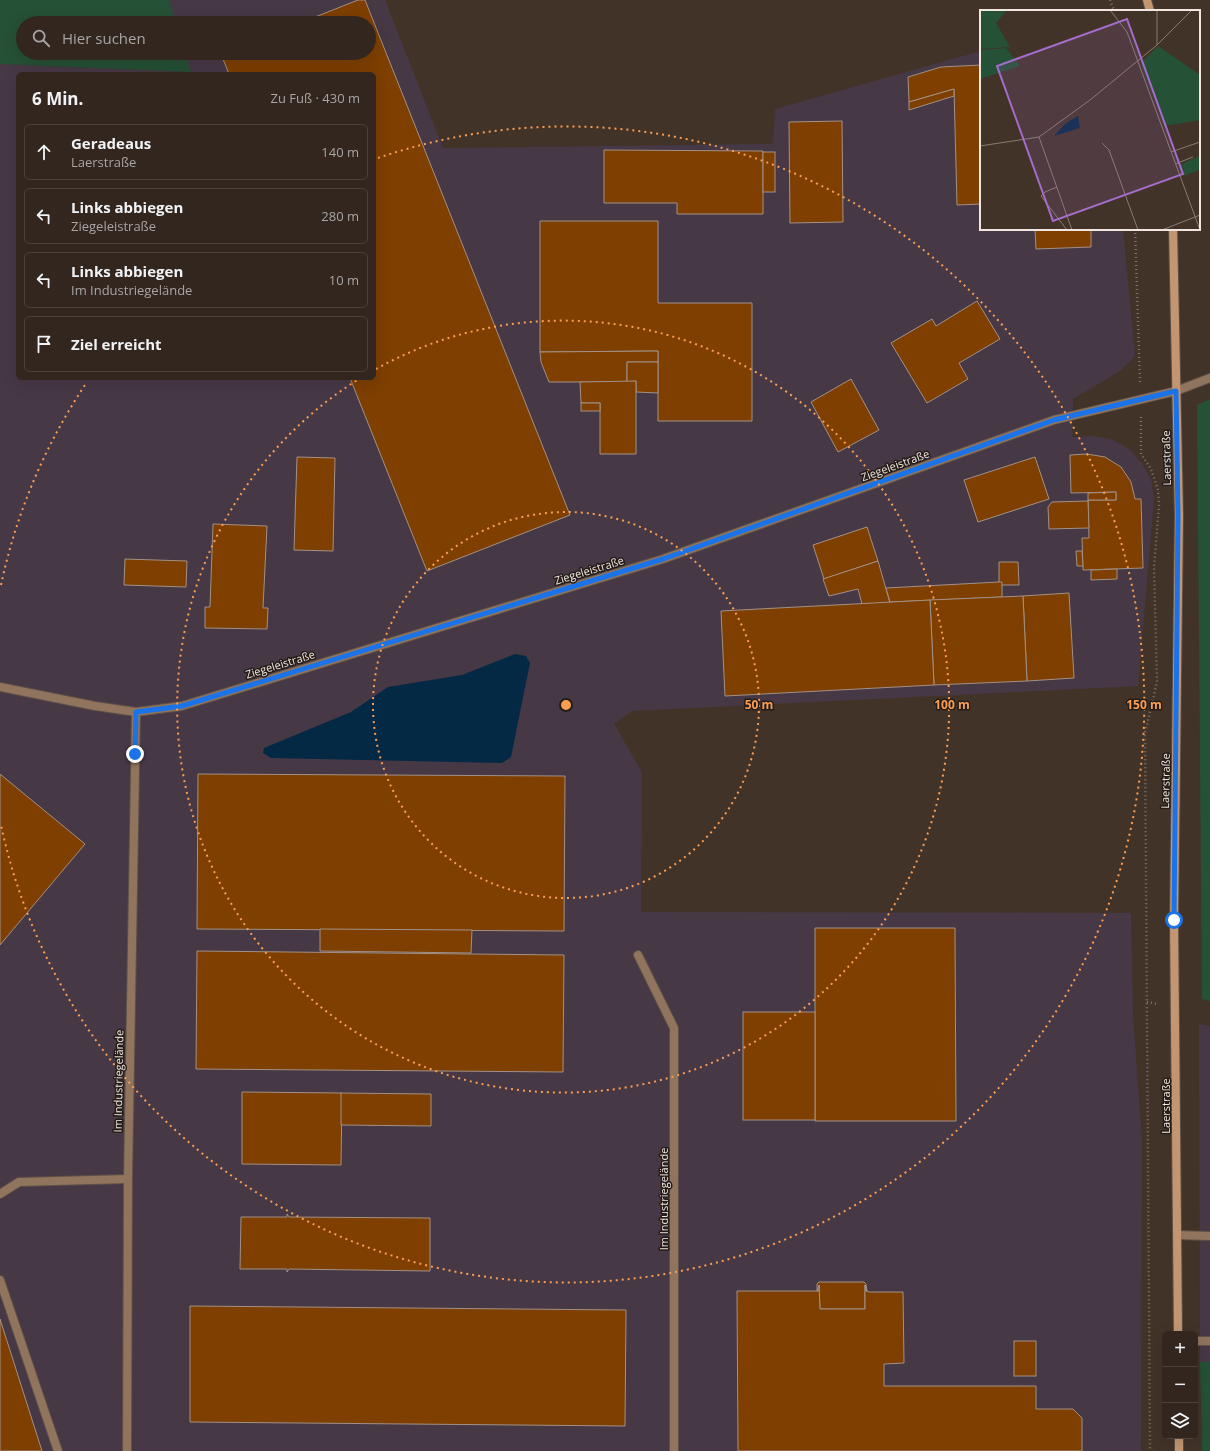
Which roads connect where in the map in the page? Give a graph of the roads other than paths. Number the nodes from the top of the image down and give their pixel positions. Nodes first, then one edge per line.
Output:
1 (1147, 0) edge
2 (1150, 10) edge
3 (1173, 230) edge
4 (1210, 378) edge
5 (1176, 391) junction
6 (0, 687) edge
7 (136, 712) junction
8 (638, 955) dead end
9 (128, 1179) junction
10 (0, 1194) edge
11 (1177, 1235) junction
12 (1210, 1236) edge
13 (0, 1280) edge
14 (1178, 1331) edge
15 (1198, 1341) edge
16 (1210, 1341) edge
17 (1179, 1439) edge
18 (58, 1451) edge
19 (127, 1451) edge
20 (674, 1451) edge
21 (1179, 1451) edge

1 - 2 main road
3 - 5 main road, Laerstraße
4 - 5 street, Ziegeleistraße
5 - 7 street, Ziegeleistraße
5 - 11 main road, Laerstraße
6 - 7 street, Ziegeleistraße
7 - 9 street, Im Industriegelände
8 - 20 street, Im Industriegelände
9 - 10 street
9 - 19 street, Im Industriegelände
11 - 12 street
11 - 14 main road, Laerstraße
13 - 18 street
15 - 16 street
17 - 21 main road

